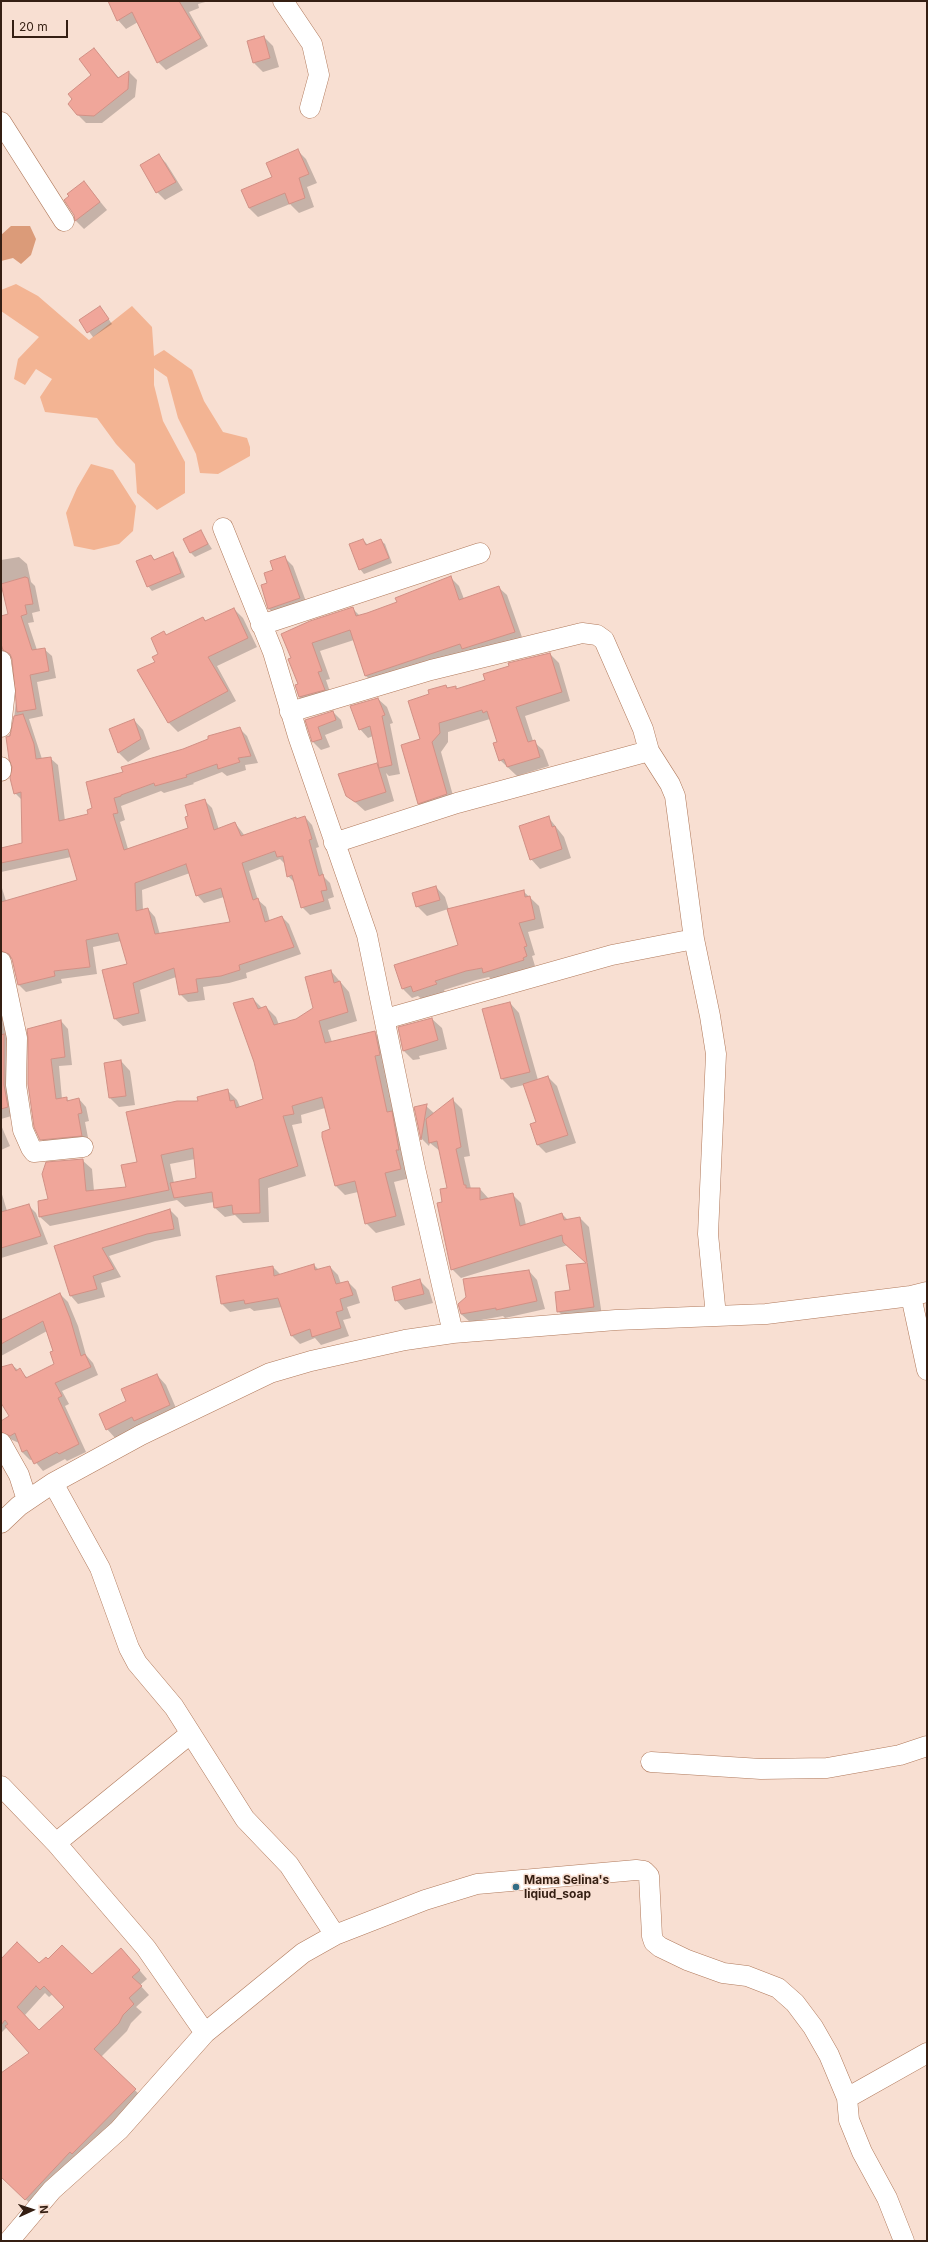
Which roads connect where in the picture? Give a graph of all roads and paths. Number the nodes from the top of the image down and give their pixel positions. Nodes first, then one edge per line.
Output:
1 (283, 1) edge
2 (310, 108) dead end
3 (1, 122) edge
4 (64, 221) dead end
5 (223, 528) dead end
6 (480, 553) dead end
7 (261, 625) junction
8 (2, 670) edge
9 (290, 712) junction
10 (1, 727) edge
11 (649, 750) junction
12 (1, 767) edge
13 (1, 771) edge
14 (334, 843) junction
15 (694, 939) junction
16 (1, 962) edge
17 (7, 1015) edge
18 (385, 1019) junction
19 (83, 1147) dead end
20 (919, 1294) edge
21 (716, 1316) junction
22 (453, 1333) junction
23 (927, 1370) edge
24 (1, 1443) edge
25 (54, 1483) junction
26 (27, 1500) junction
27 (1, 1523) edge
28 (190, 1734) junction
29 (927, 1746) edge
30 (651, 1762) dead end
31 (1, 1786) edge
32 (56, 1843) junction
33 (335, 1935) junction
34 (205, 2033) junction
35 (927, 2054) edge
36 (847, 2098) junction
37 (9, 2241) edge
38 (904, 2241) edge

1 - 2 street
3 - 4 street
5 - 7 street
6 - 7 street
7 - 9 street
8 - 10 street
9 - 11 street
9 - 14 street
11 - 14 street
11 - 15 street
12 - 13 street
14 - 18 street
15 - 18 street
15 - 21 street
16 - 17 street
17 - 19 street
18 - 22 street
20 - 21 street
20 - 23 street
21 - 22 street
22 - 25 street
24 - 26 street
25 - 26 street
25 - 28 street
26 - 27 street
28 - 32 street
28 - 33 street
29 - 30 street
31 - 32 street
32 - 34 street
33 - 34 street
33 - 36 street
34 - 37 street
35 - 36 street
36 - 38 street

